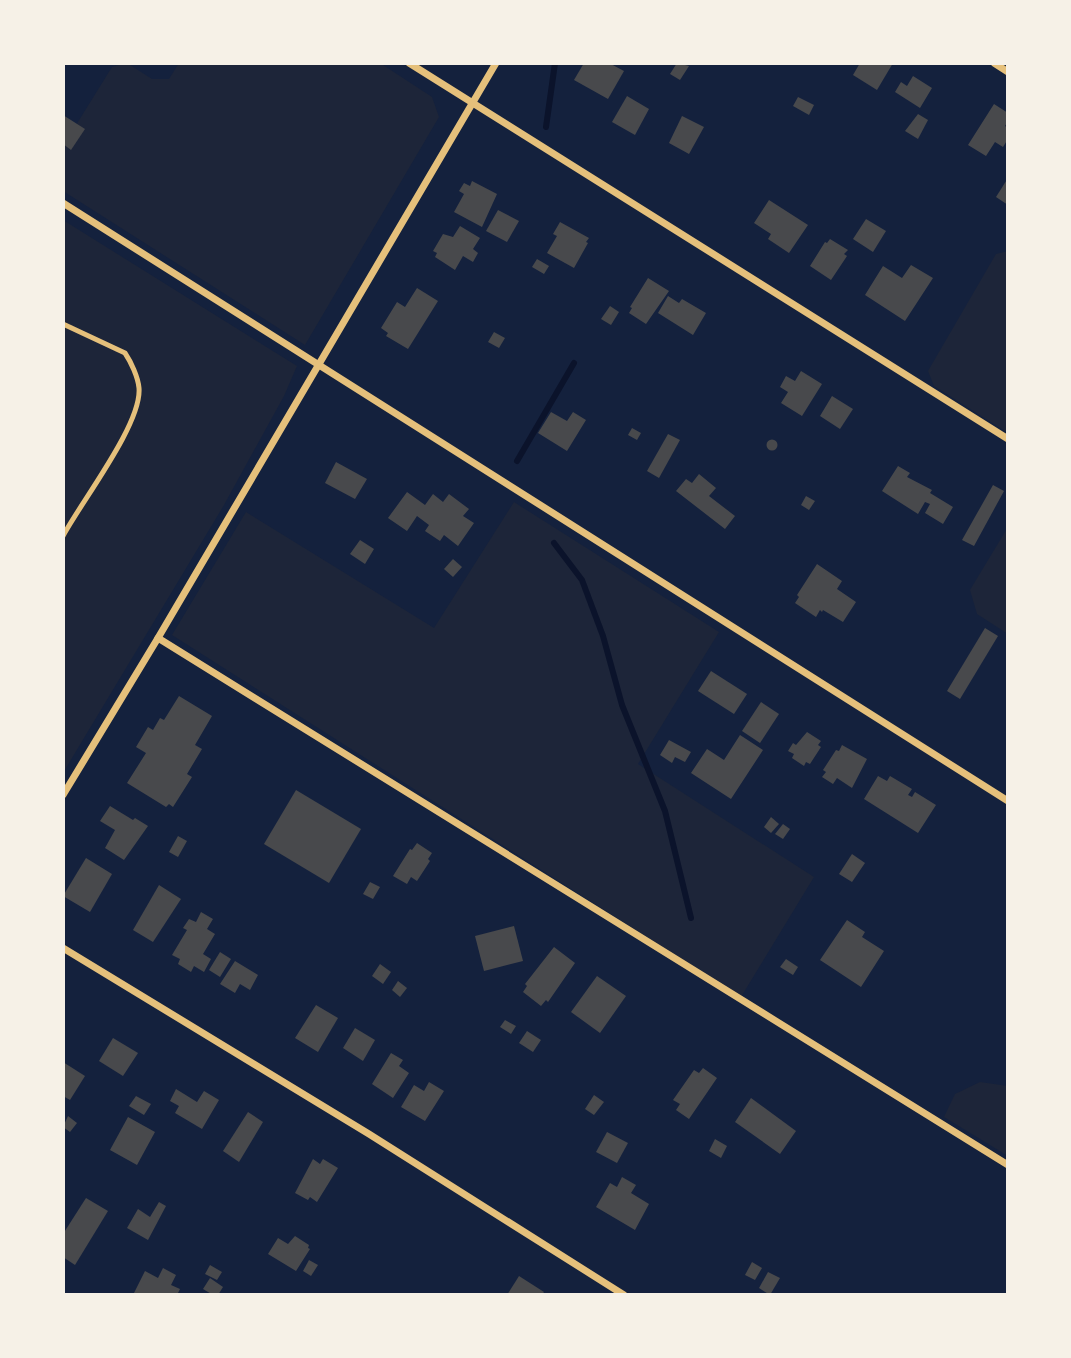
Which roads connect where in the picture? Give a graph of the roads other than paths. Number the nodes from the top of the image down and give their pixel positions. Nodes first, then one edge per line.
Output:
1 (409, 63) edge
2 (496, 63) edge
3 (994, 63) edge
4 (1008, 72) edge
5 (472, 103) junction
6 (63, 203) edge
7 (63, 324) edge
8 (318, 366) junction
9 (1008, 439) edge
10 (63, 536) edge
11 (158, 638) junction
12 (63, 795) edge
13 (1008, 801) edge
14 (63, 948) edge
15 (1008, 1165) edge
16 (624, 1295) edge

1 - 5 street
2 - 5 street
3 - 4 street
5 - 8 street
5 - 9 street
6 - 8 street
7 - 10 lane
8 - 11 street
8 - 13 street
11 - 12 street
11 - 15 street
14 - 16 street

